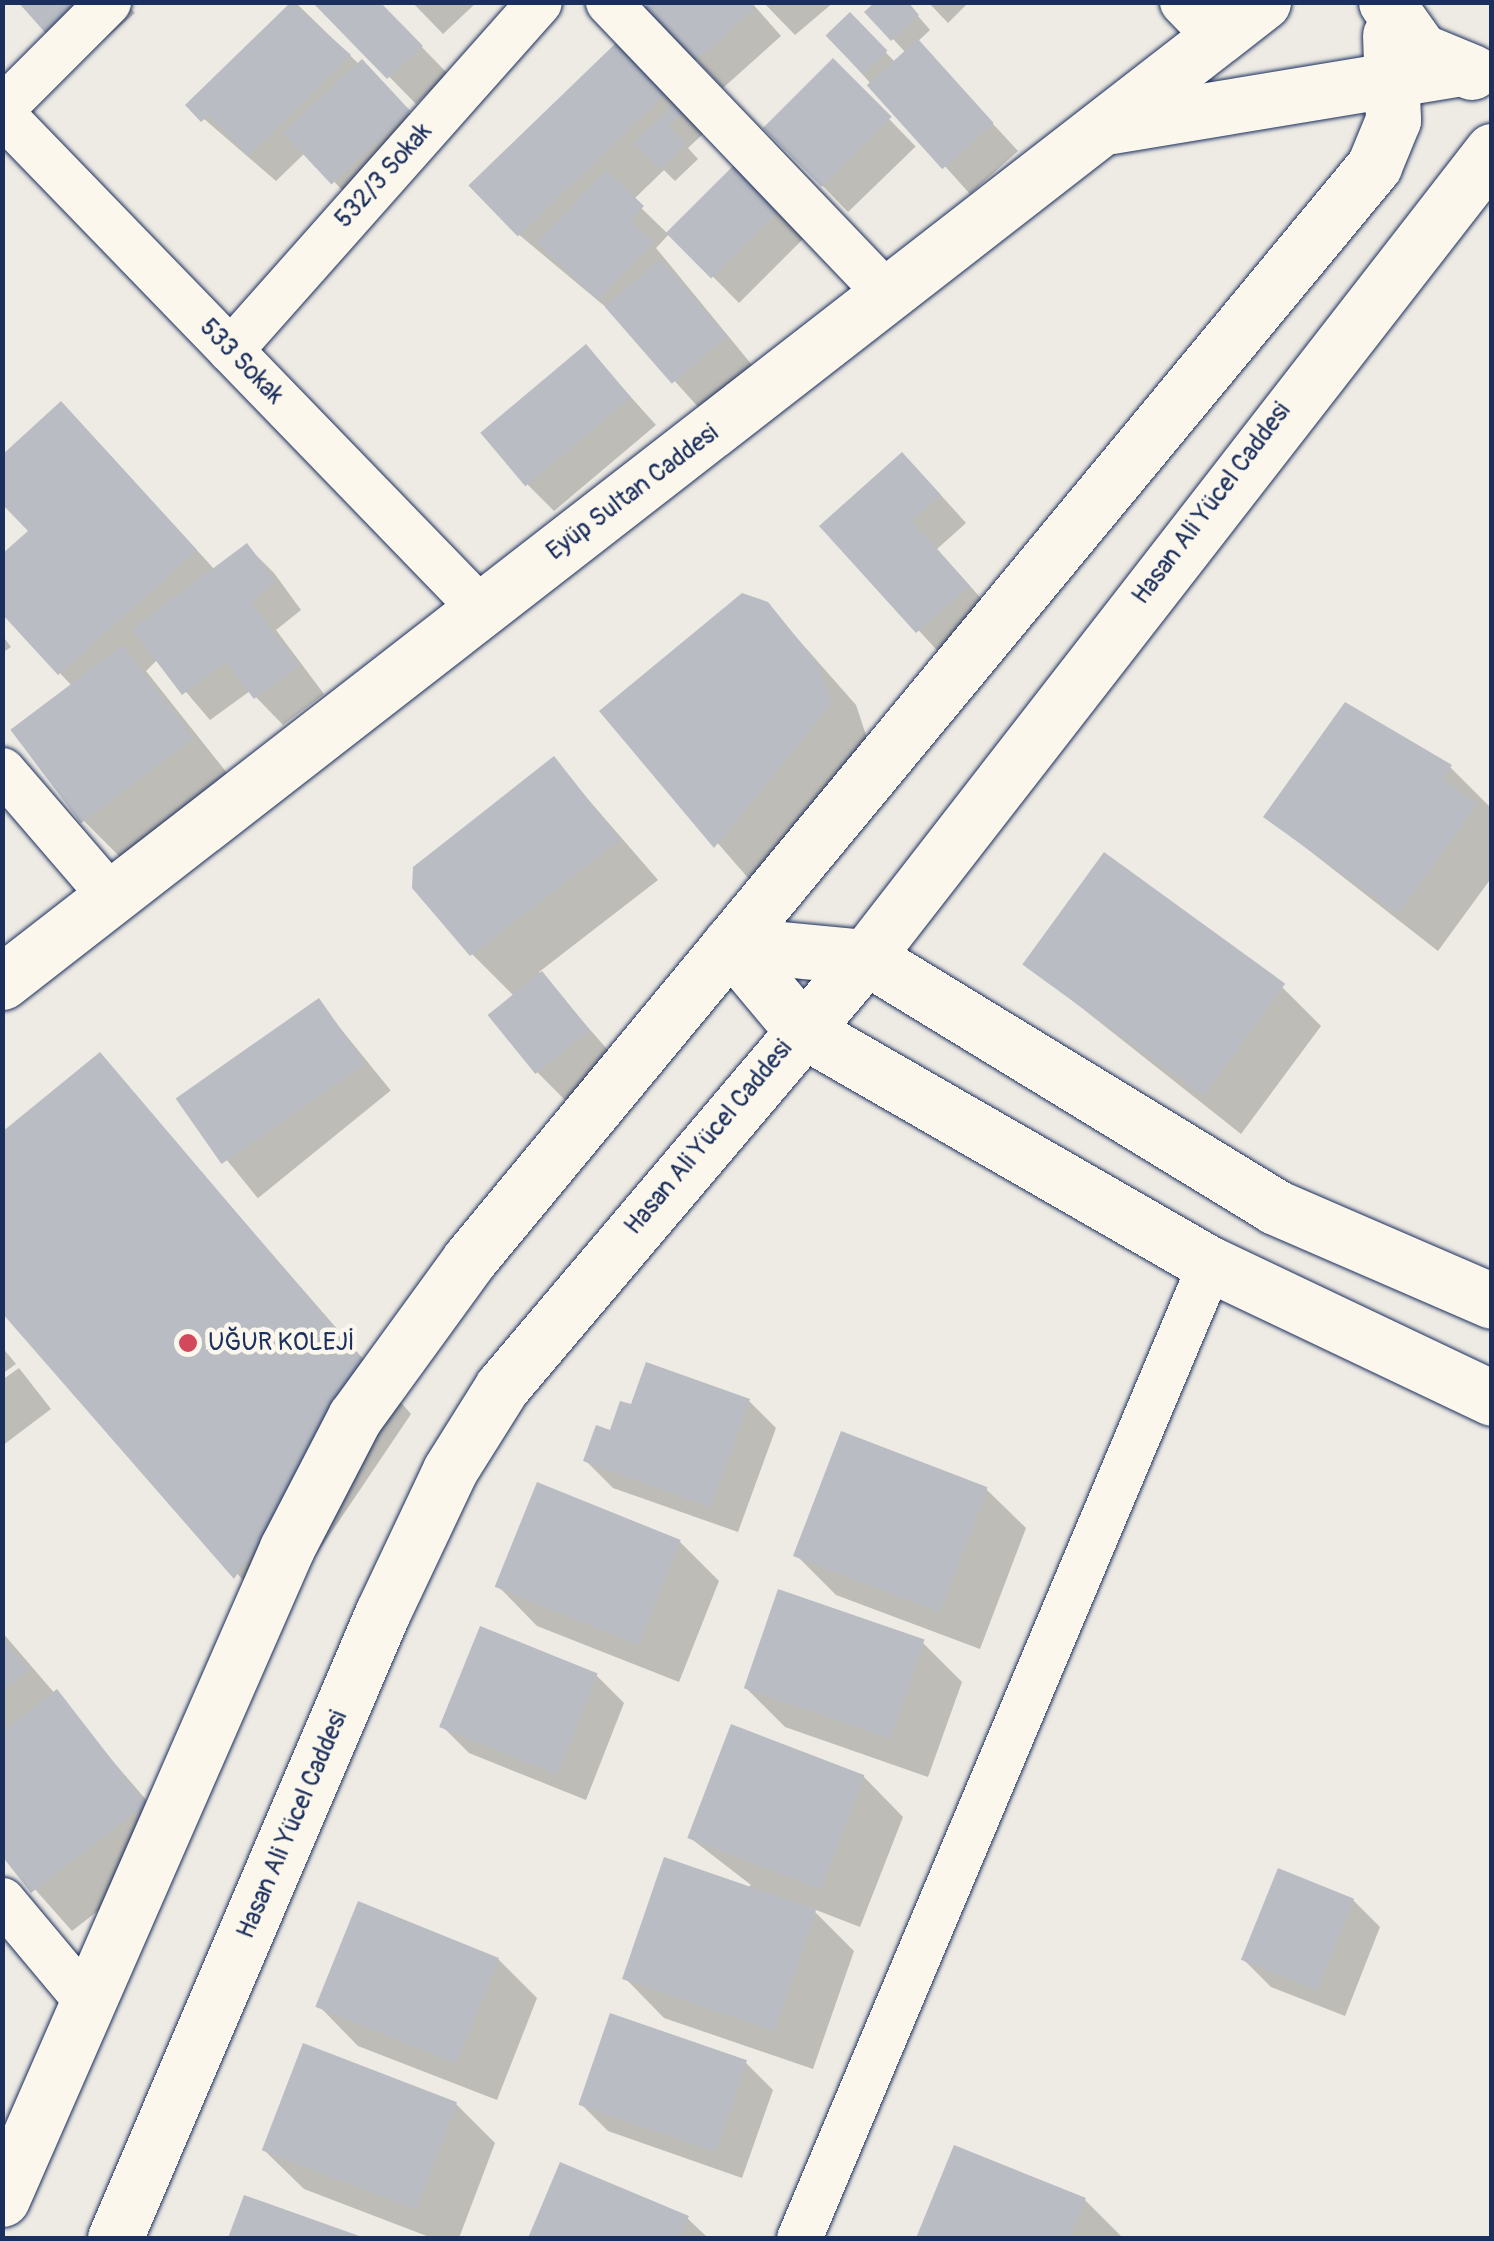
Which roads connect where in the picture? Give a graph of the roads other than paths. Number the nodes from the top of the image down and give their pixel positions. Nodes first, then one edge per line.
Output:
1 (108, 2) edge
2 (539, 2) edge
3 (608, 2) edge
4 (1262, 2) edge
5 (1386, 2) edge
6 (1200, 21) edge
7 (1474, 72) edge
8 (1396, 76) junction
9 (2, 111) edge
10 (1103, 128) junction
11 (1492, 151) edge
12 (889, 296) junction
13 (230, 350) junction
14 (480, 609) junction
15 (2, 770) edge
16 (112, 898) junction
17 (730, 944) junction
18 (866, 958) junction
19 (2, 982) edge
20 (800, 1029) junction
21 (1210, 1264) junction
22 (1492, 1301) edge
23 (1492, 1398) edge
24 (2, 1900) edge
25 (88, 2003) junction
26 (2, 2199) edge
27 (115, 2238) edge
28 (799, 2238) edge

1 - 9 street
2 - 13 street, 532/3 Sokak
3 - 12 street
4 - 6 street, Eyüp Sultan Caddesi
5 - 7 street
5 - 8 street
6 - 10 street, Eyüp Sultan Caddesi
7 - 8 street
8 - 10 street
8 - 17 street
9 - 13 street, 533 Sokak
10 - 12 street, Eyüp Sultan Caddesi
11 - 18 street, Hasan Ali Yücel Caddesi
12 - 14 street, Eyüp Sultan Caddesi
13 - 14 street, 533 Sokak
14 - 16 street, Eyüp Sultan Caddesi
15 - 16 street
16 - 19 street, Eyüp Sultan Caddesi
17 - 18 street
17 - 20 street
17 - 25 street
18 - 20 street, Hasan Ali Yücel Caddesi
18 - 22 street
20 - 21 street
20 - 27 street, Hasan Ali Yücel Caddesi
21 - 23 street
21 - 28 street
24 - 25 street
25 - 26 street

